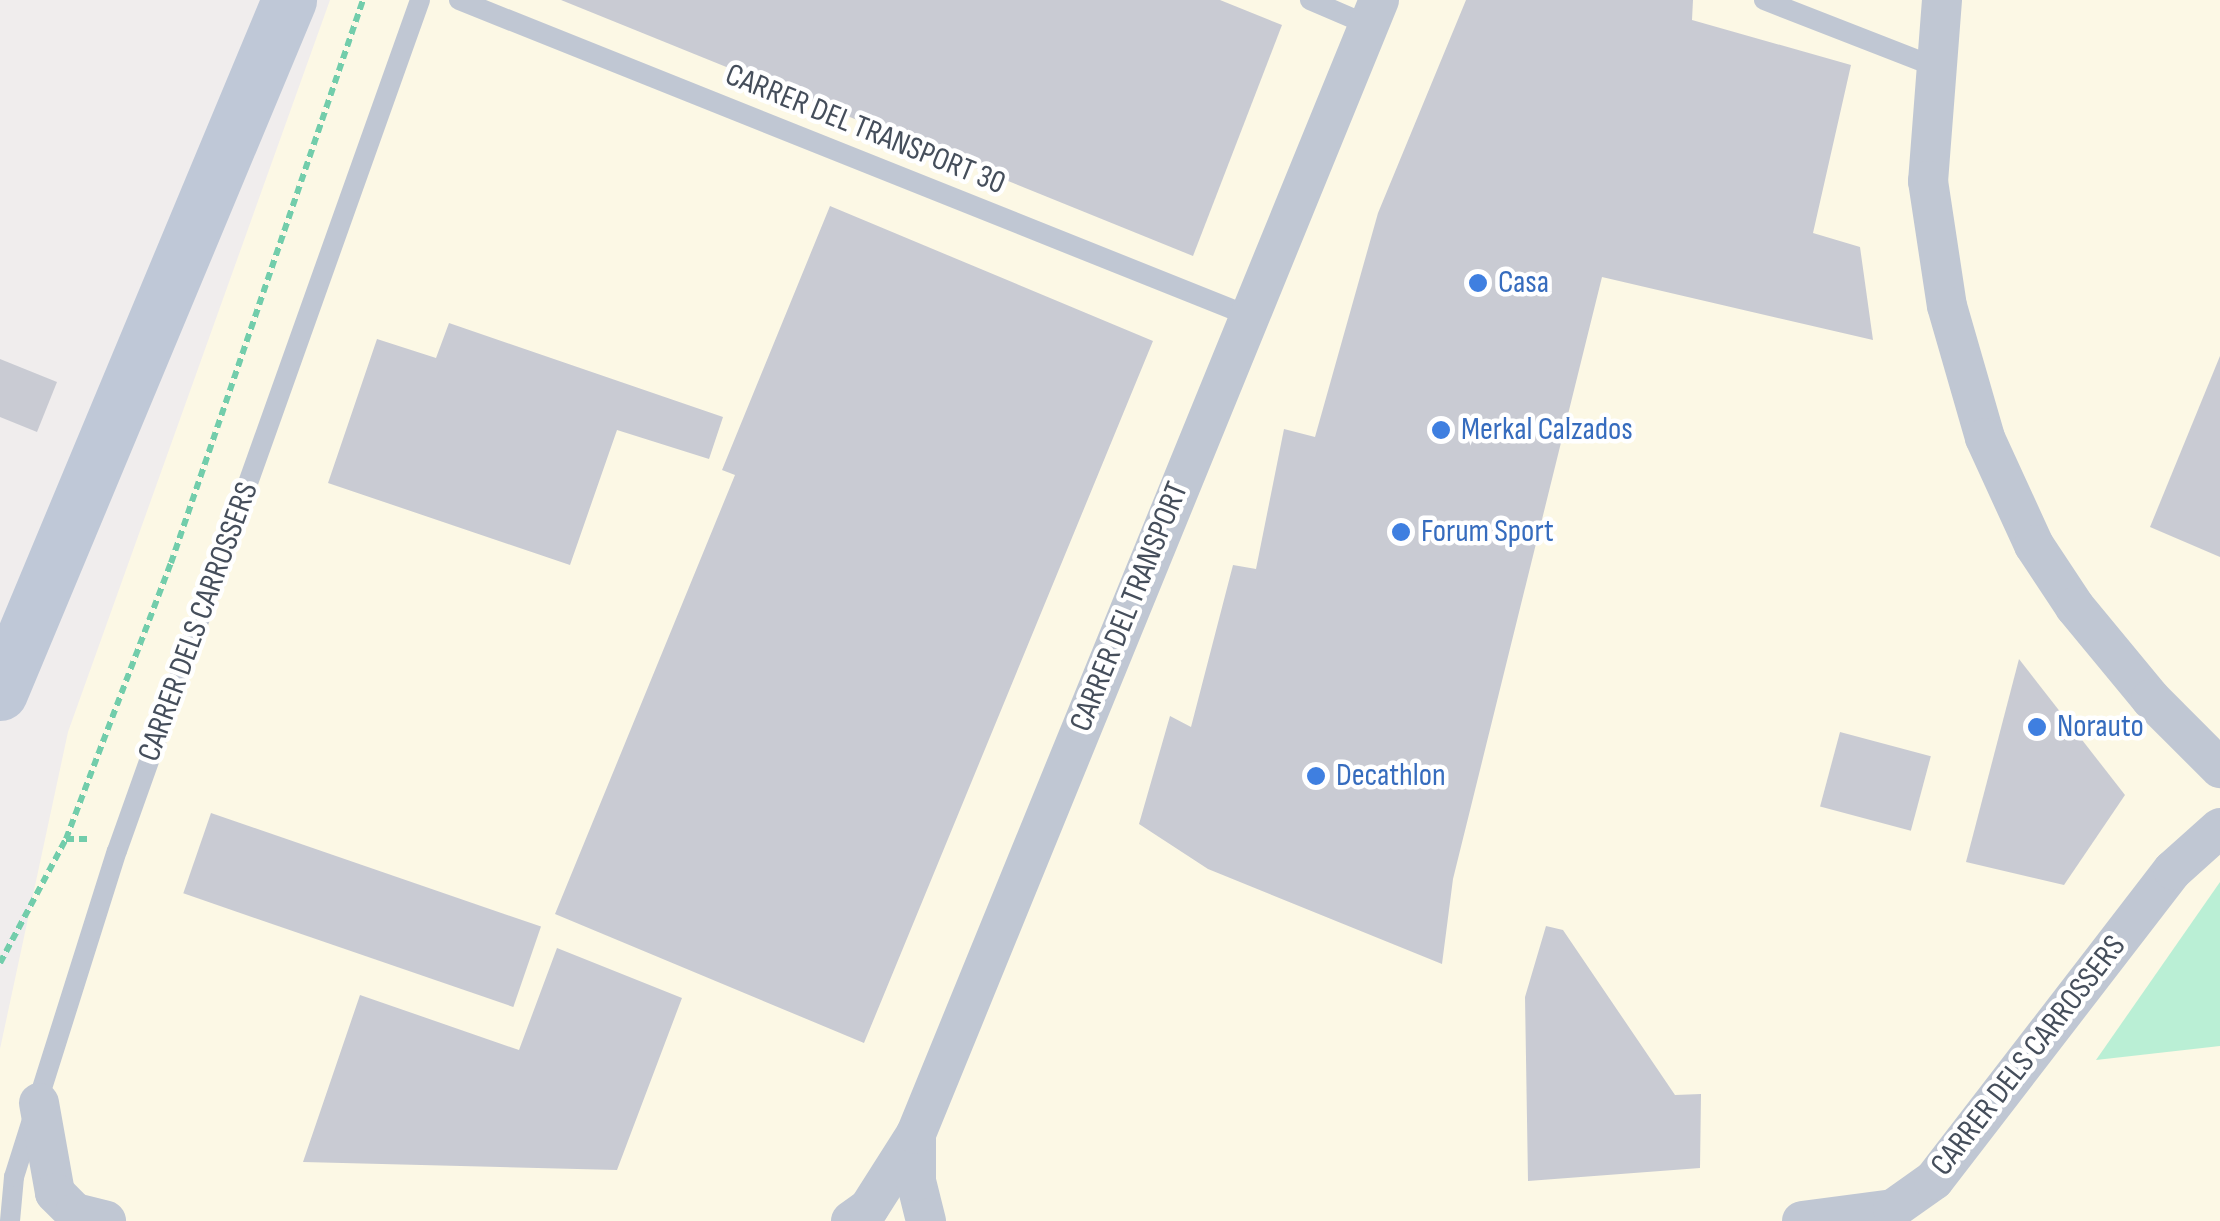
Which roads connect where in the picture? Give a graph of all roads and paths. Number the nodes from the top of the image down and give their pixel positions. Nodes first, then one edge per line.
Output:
1 (289, 0) edge
2 (363, 0) edge
3 (420, 0) edge
4 (459, 0) edge
5 (1310, 0) edge
6 (1764, 0) edge
7 (1942, 0) edge
8 (1374, 13) edge
9 (1933, 66) junction
10 (1249, 316) junction
11 (0, 693) edge
12 (2220, 768) edge
13 (2220, 828) edge
14 (66, 839) junction
15 (117, 851) junction
16 (0, 963) edge
17 (38, 1104) junction
18 (916, 1134) junction
19 (10, 1221) edge
20 (106, 1221) edge
21 (851, 1221) edge
22 (926, 1221) edge
23 (1802, 1221) edge

1 - 11 main road
2 - 14 path
3 - 15 lane, CARRER DELS CARROSSERS
4 - 10 lane, CARRER DEL TRANSPORT 30
5 - 8 lane
6 - 9 lane
7 - 9 street
8 - 10 street, CARRER DEL TRANSPORT
9 - 12 street
10 - 18 street, CARRER DEL TRANSPORT
13 - 23 street, CARRER DELS CARROSSERS
14 - 15 path
14 - 16 path
15 - 17 lane, CARRER DELS CARROSSERS
17 - 19 lane
17 - 20 street, CARRER DELS CARROSSERS
18 - 21 street
18 - 22 street, CARRER DEL TRANSPORT

